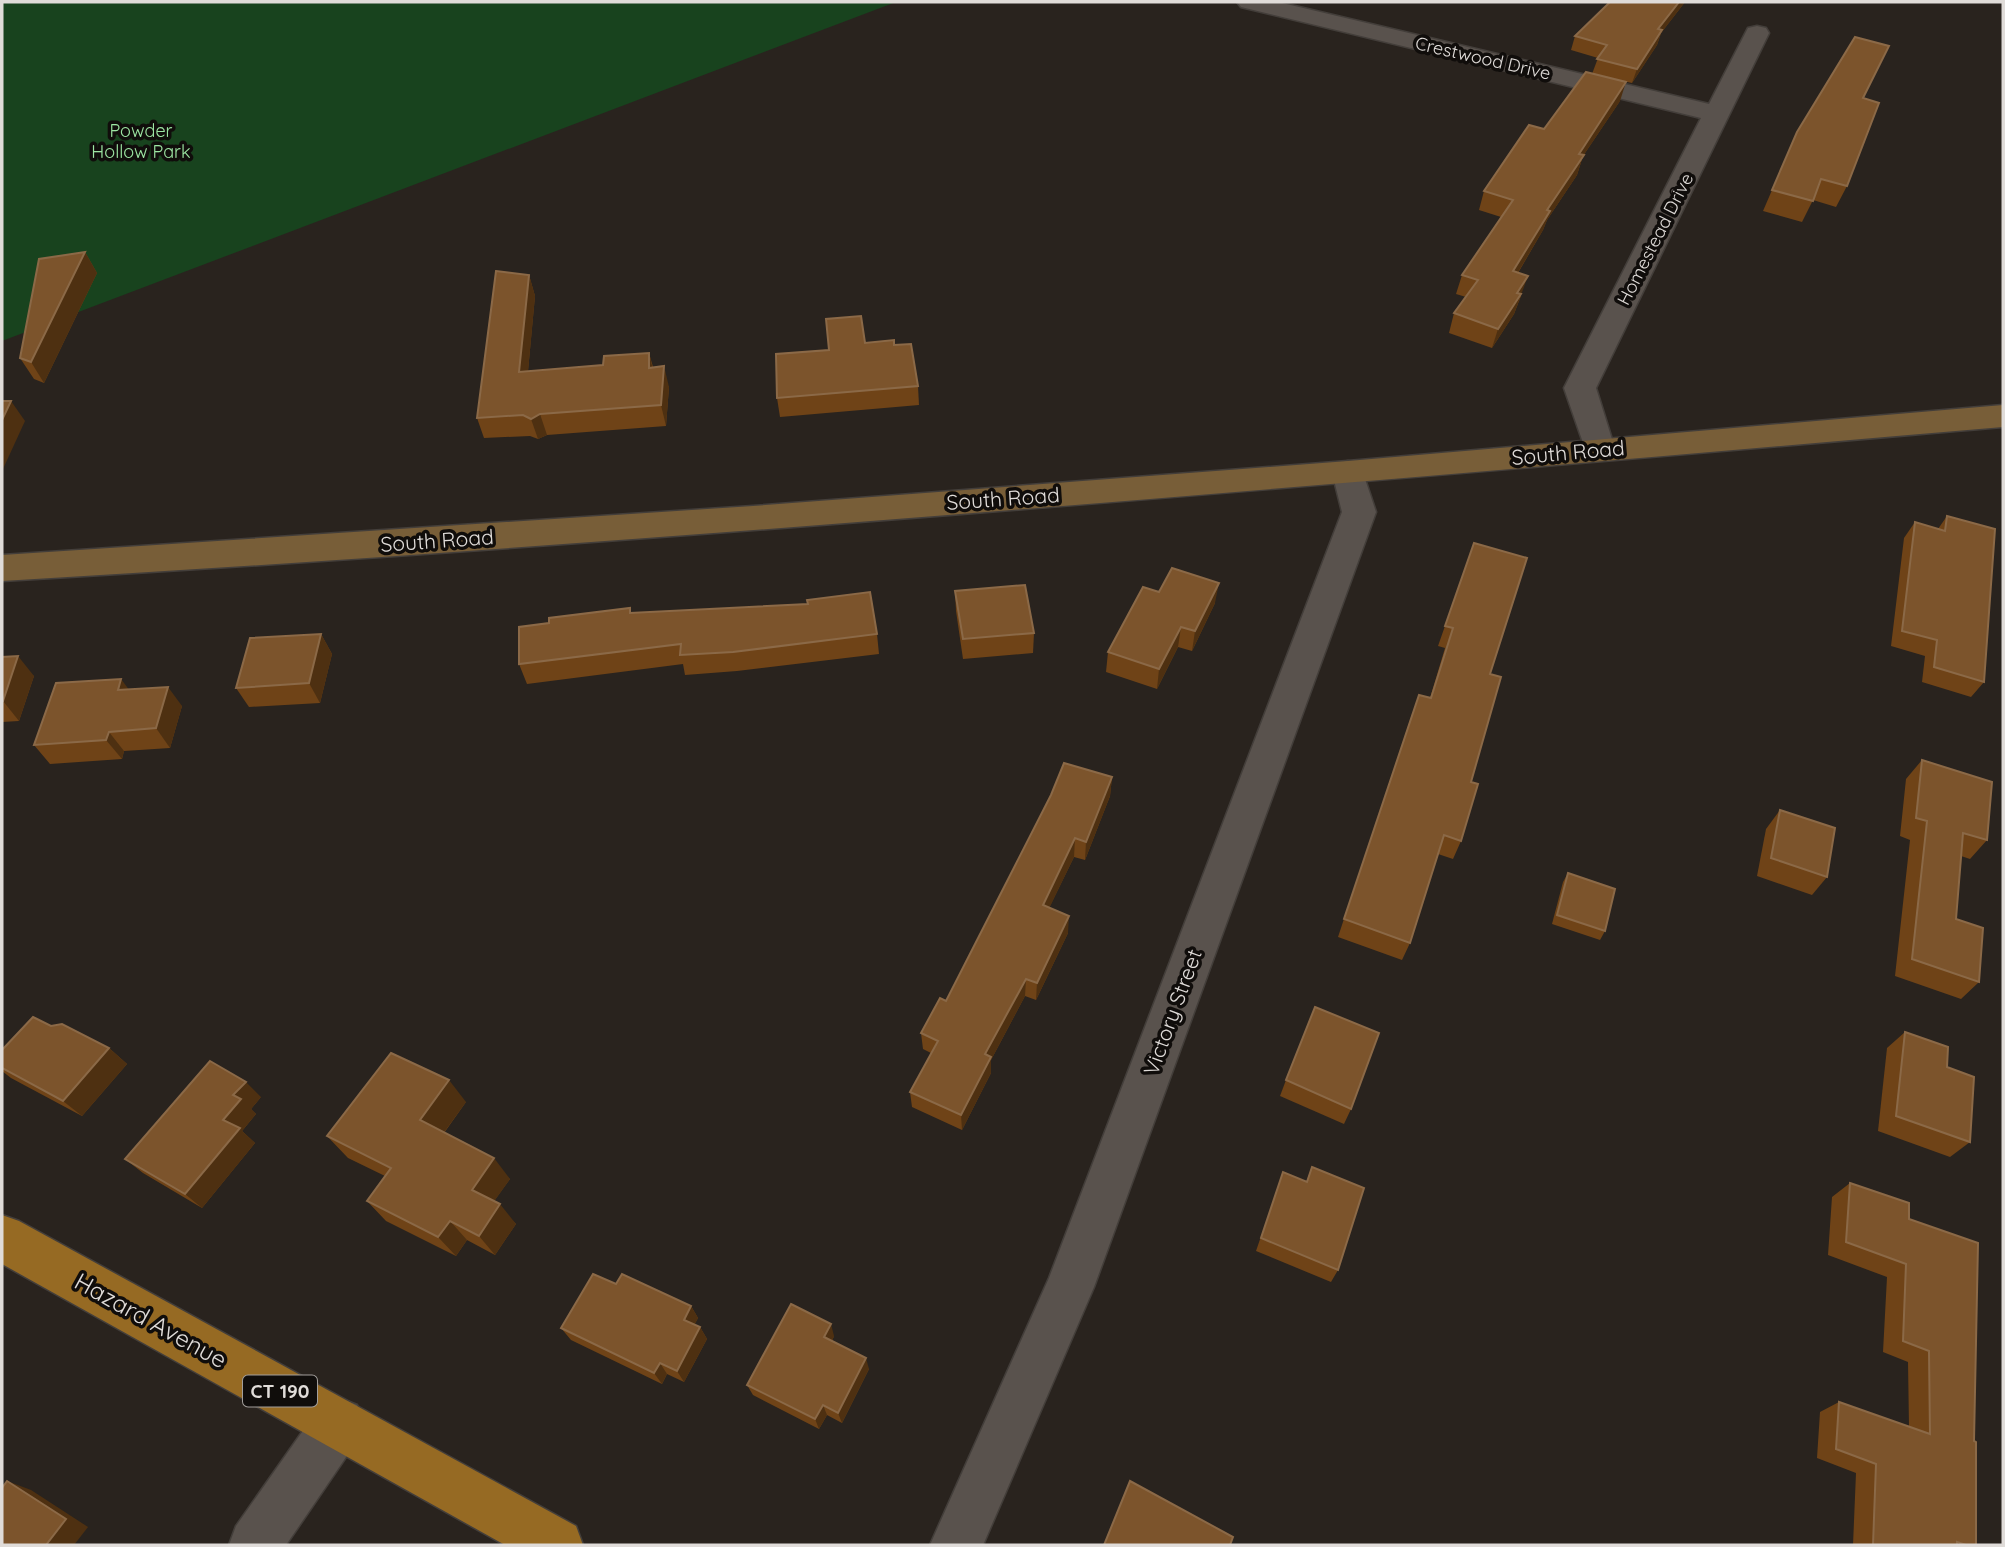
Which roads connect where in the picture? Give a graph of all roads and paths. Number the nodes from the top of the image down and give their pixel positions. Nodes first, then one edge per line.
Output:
1 (1249, 2) edge
2 (1757, 33) dead end
3 (1717, 114) junction
4 (2003, 416) edge
5 (1599, 449) junction
6 (1348, 472) junction
7 (2, 568) edge
8 (2, 1238) edge
9 (339, 1423) junction
10 (255, 1545) edge
11 (557, 1545) edge
12 (956, 1545) edge

1 - 3 street, Crestwood Drive
2 - 3 street, Homestead Drive
3 - 5 street, Homestead Drive
4 - 5 main road, South Road
5 - 6 main road, South Road
6 - 7 main road, South Road
6 - 12 street, Victory Street
8 - 9 main road, Hazard Avenue / CT 190
9 - 10 street
9 - 11 main road, Hazard Avenue / CT 190

